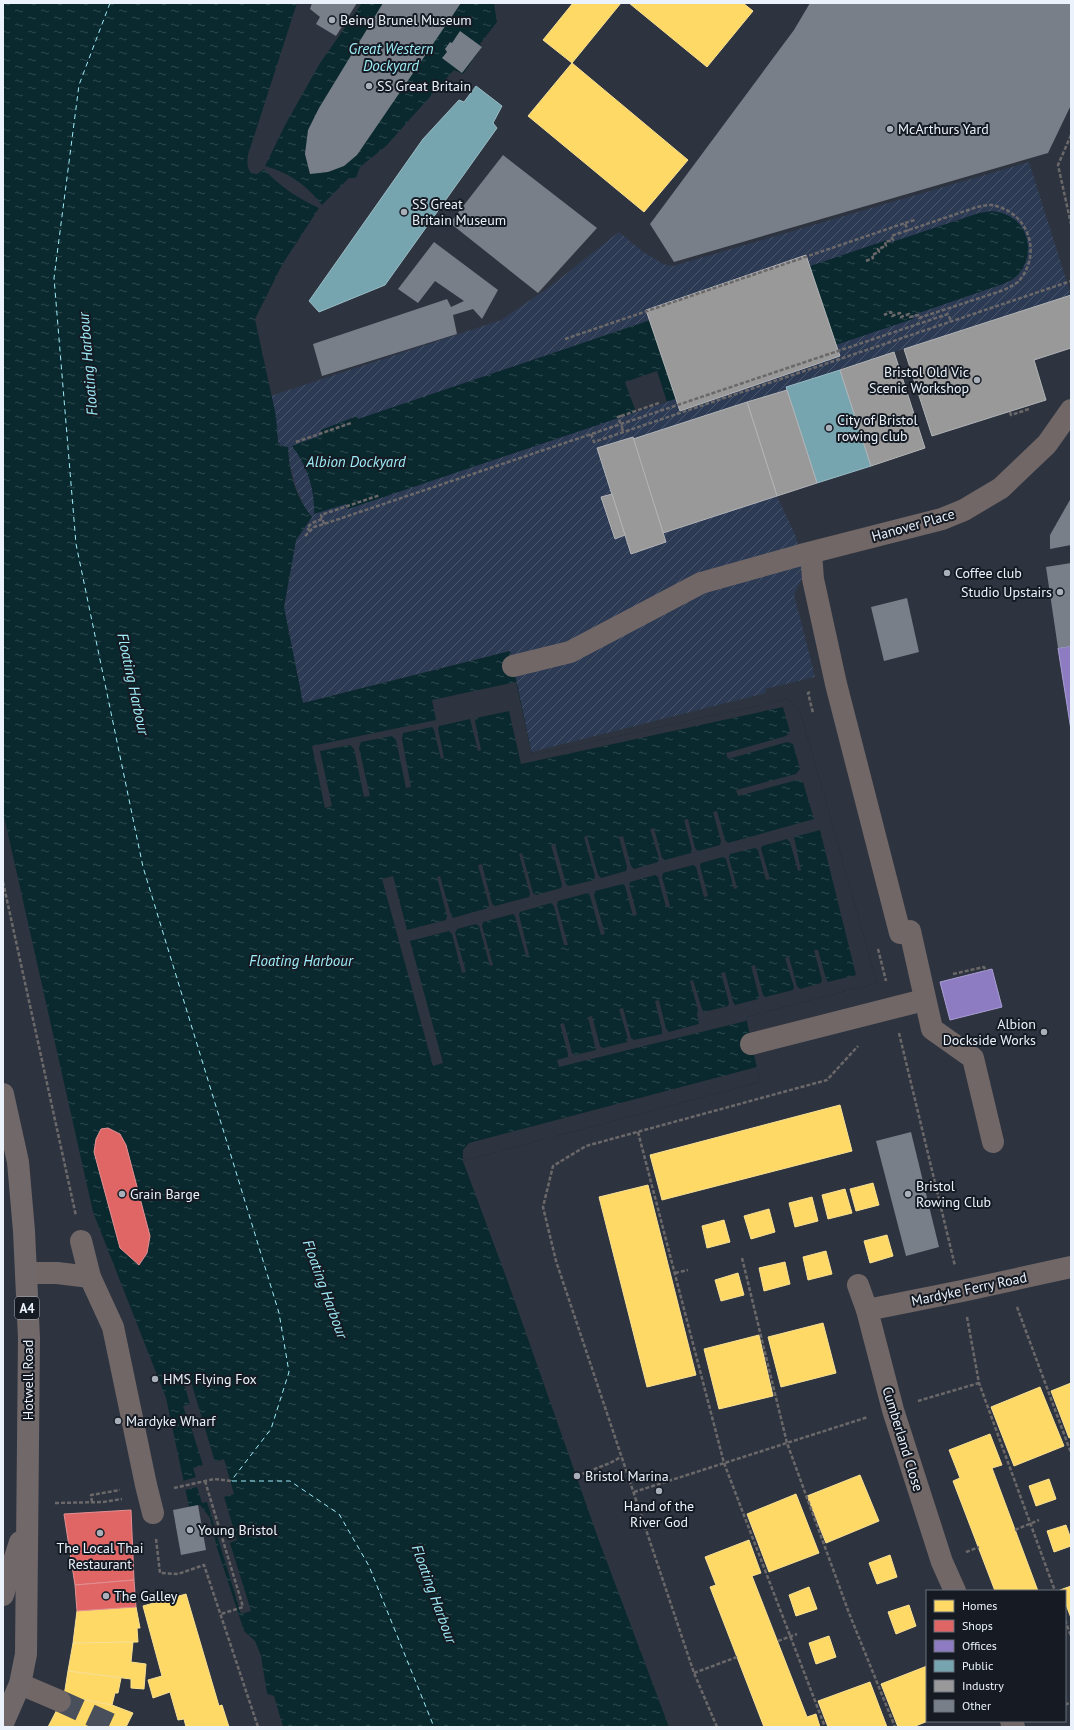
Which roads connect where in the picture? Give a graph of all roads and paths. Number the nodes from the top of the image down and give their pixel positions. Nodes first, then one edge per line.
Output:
1 (1071, 135) edge
2 (915, 220) dead end
3 (905, 223) junction
4 (1071, 224) edge
5 (908, 230) junction
6 (866, 261) dead end
7 (1071, 281) edge
8 (938, 312) junction
9 (884, 315) dead end
10 (939, 317) junction
11 (951, 321) junction
12 (565, 339) dead end
13 (659, 403) dead end
14 (651, 407) dead end
15 (1028, 409) dead end
16 (1071, 410) edge
17 (1010, 412) dead end
18 (653, 413) junction
19 (351, 423) dead end
20 (623, 432) junction
21 (591, 434) junction
22 (296, 442) dead end
23 (380, 495) dead end
24 (322, 519) junction
25 (324, 524) junction
26 (310, 531) junction
27 (305, 536) dead end
28 (811, 553) junction
29 (513, 666) dead end
30 (836, 684) junction
31 (814, 715) dead end
32 (3, 882) edge
33 (876, 943) dead end
34 (986, 971) dead end
35 (953, 974) dead end
36 (924, 1000) junction
37 (893, 1008) junction
38 (862, 1041) dead end
39 (751, 1044) dead end
40 (3, 1094) edge
41 (638, 1132) junction
42 (993, 1142) dead end
43 (81, 1241) joint
44 (742, 1258) dead end
45 (1071, 1267) edge
46 (688, 1270) dead end
47 (26, 1273) junction
48 (675, 1273) junction
49 (90, 1277) junction
50 (1007, 1281) junction
51 (858, 1285) dead end
52 (962, 1291) junction
53 (867, 1310) junction
54 (979, 1383) junction
55 (892, 1410) junction
56 (786, 1443) junction
57 (1071, 1453) edge
58 (621, 1457) junction
59 (724, 1463) junction
60 (577, 1476) dead end
61 (205, 1481) junction
62 (231, 1481) dead end
63 (146, 1485) junction
64 (171, 1489) dead end
65 (634, 1492) junction
66 (126, 1499) dead end
67 (92, 1502) junction
68 (27, 1513) junction
69 (153, 1513) joint
70 (1039, 1520) dead end
71 (1030, 1524) junction
72 (1015, 1530) dead end
73 (955, 1590) edge
74 (1054, 1590) edge
75 (3, 1595) edge
76 (221, 1614) junction
77 (1066, 1623) edge
78 (797, 1634) dead end
79 (789, 1636) junction
80 (1071, 1636) edge
81 (778, 1641) dead end
82 (737, 1657) dead end
83 (694, 1673) junction
84 (20, 1684) junction
85 (60, 1701) tunnel mouth
86 (3, 1723) edge
87 (258, 1727) edge
88 (717, 1727) edge
89 (825, 1727) edge
90 (895, 1727) edge

1 - 4 path
2 - 3 path
3 - 5 path
3 - 12 path
5 - 6 path
5 - 8 path
7 - 11 path
8 - 9 path
8 - 10 path
10 - 11 path
10 - 18 path
11 - 20 path
13 - 20 path, bridge
14 - 18 path
15 - 17 path
16 - 28 street, Hanover Place
18 - 21 path
19 - 22 path
20 - 21 path
21 - 25 path
23 - 24 path
24 - 25 path
24 - 26 path
25 - 26 path
26 - 27 path
28 - 29 street, Hanover Place
28 - 30 street
30 - 31 path
30 - 36 street
32 - 43 path
33 - 37 path
34 - 35 path
36 - 37 street
36 - 42 street
37 - 39 street
37 - 52 path
38 - 41 path
40 - 47 main road, Hotwell Road / A4
41 - 48 path
41 - 58 path
43 - 49 street
44 - 56 path
45 - 50 street, Mardyke Ferry Road
46 - 48 path
47 - 49 street
47 - 68 main road, Hotwell Road / A4
48 - 59 path
49 - 63 street
50 - 52 street, Mardyke Ferry Road
50 - 57 path
51 - 53 street, Cumberland Close
52 - 53 street, Mardyke Ferry Road
52 - 54 path
53 - 55 street, Cumberland Close
54 - 55 path
54 - 71 path
55 - 56 path
55 - 73 street, Cumberland Close
56 - 59 path
56 - 90 path
58 - 60 path
58 - 65 path
59 - 65 path
59 - 79 path
61 - 62 path
61 - 64 path
61 - 76 path
63 - 67 path
63 - 69 street
65 - 83 path
66 - 67 path
67 - 68 path
68 - 75 main road, Hotwell Road / A4
68 - 84 main road, Hotwell Road / A4
69 - 76 path
70 - 71 path
71 - 72 path
71 - 74 path
76 - 87 path
77 - 80 path
78 - 79 path
79 - 81 path
79 - 89 path
82 - 83 path
83 - 88 path
84 - 85 street
84 - 86 main road, Hotwell Road / A4

